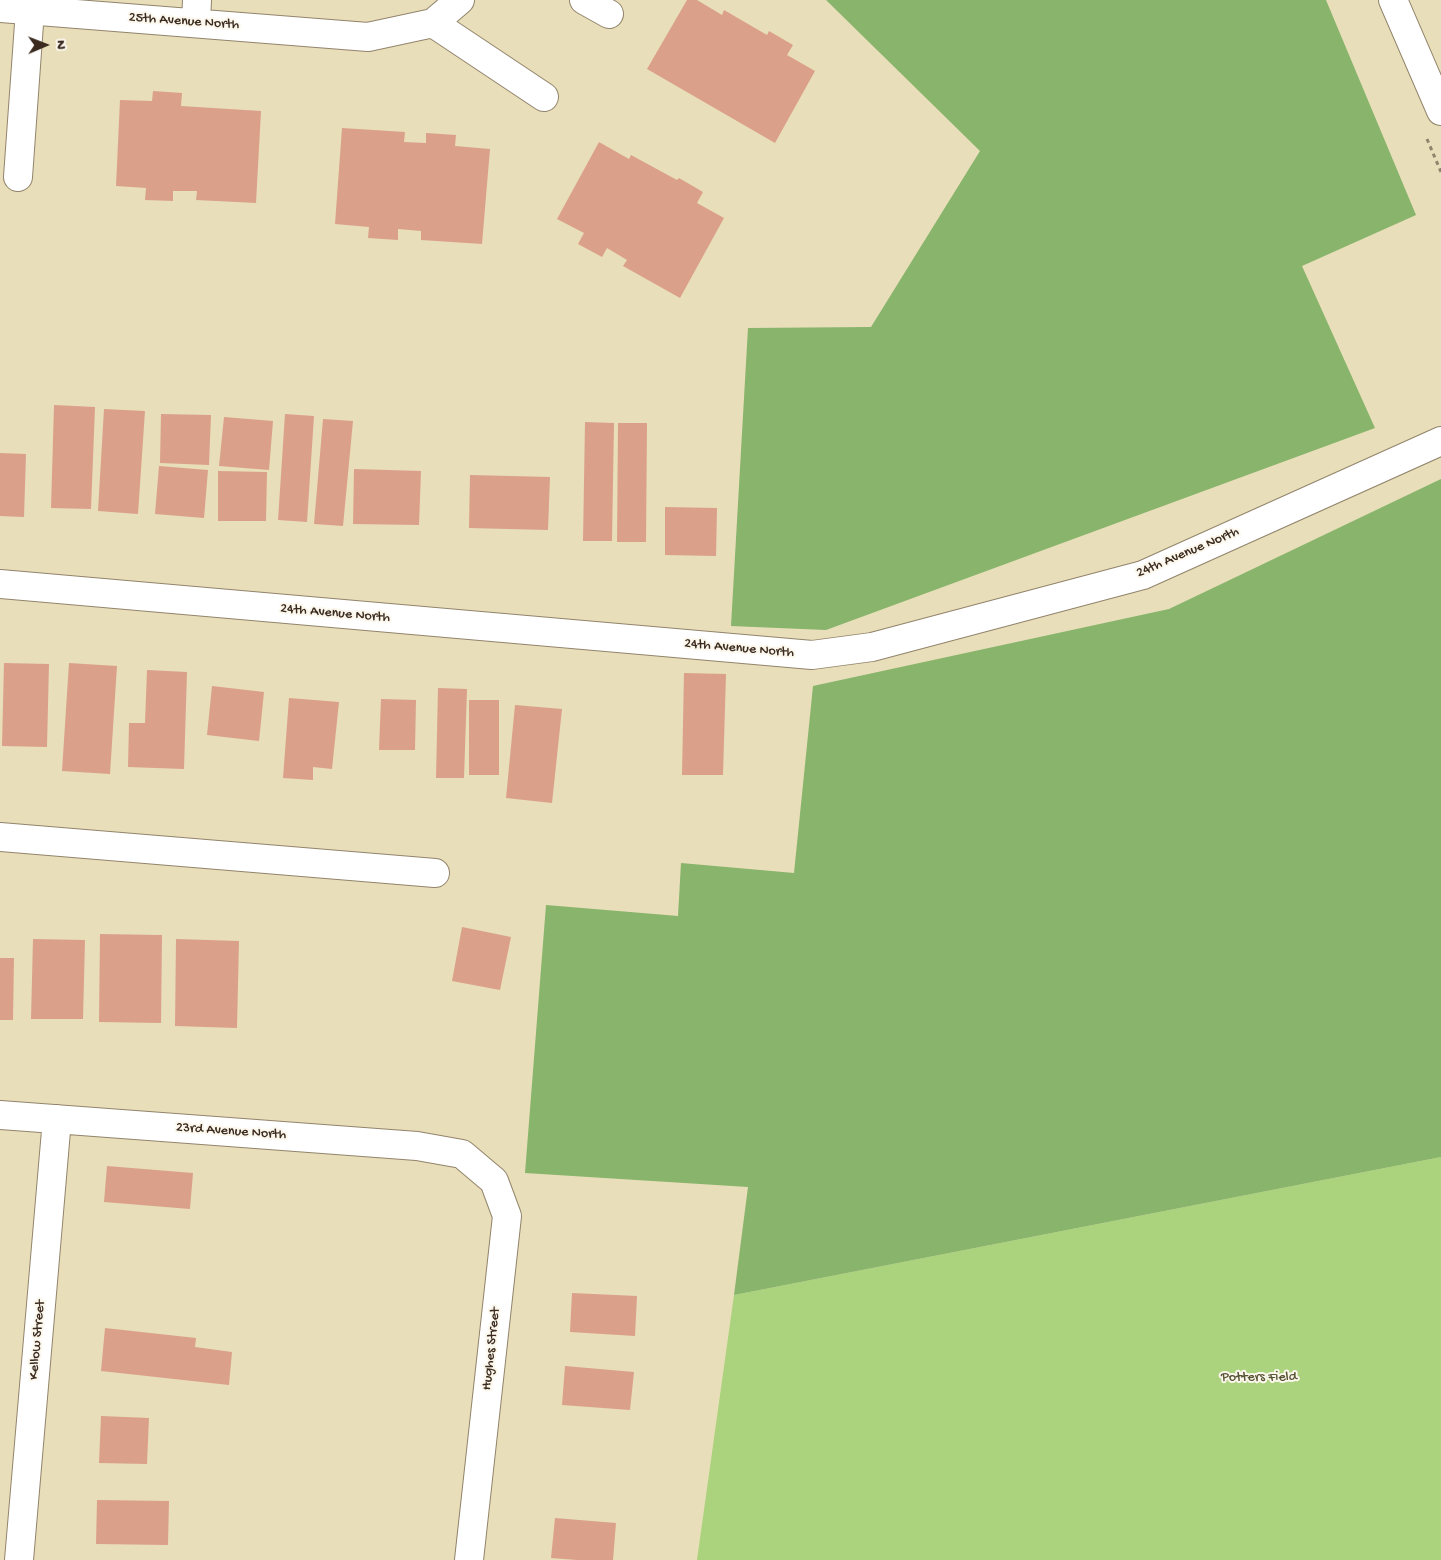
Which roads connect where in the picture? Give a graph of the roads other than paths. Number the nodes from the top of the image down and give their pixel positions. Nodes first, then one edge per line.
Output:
1 (460, 0) edge
2 (584, 0) edge
3 (1394, 0) edge
4 (0, 8) edge
5 (30, 10) junction
6 (196, 12) edge
7 (609, 14) dead end
8 (433, 23) junction
9 (544, 97) dead end
10 (1441, 110) edge
11 (18, 178) dead end
12 (1441, 441) edge
13 (0, 584) edge
14 (0, 837) edge
15 (435, 873) dead end
16 (0, 1115) edge
17 (57, 1119) junction
18 (462, 1154) joint
19 (19, 1560) edge
20 (469, 1560) edge

1 - 8 street
2 - 7 street
3 - 10 street
4 - 5 street, 25th Avenue North
5 - 6 street, 25th Avenue North
5 - 11 street
6 - 8 street, 25th Avenue North
8 - 9 street
12 - 13 street, 24th Avenue North
14 - 15 street
16 - 17 street, 23rd Avenue North
17 - 18 street, 23rd Avenue North
17 - 19 street, Kellow Street
18 - 20 street, Hughes Street

